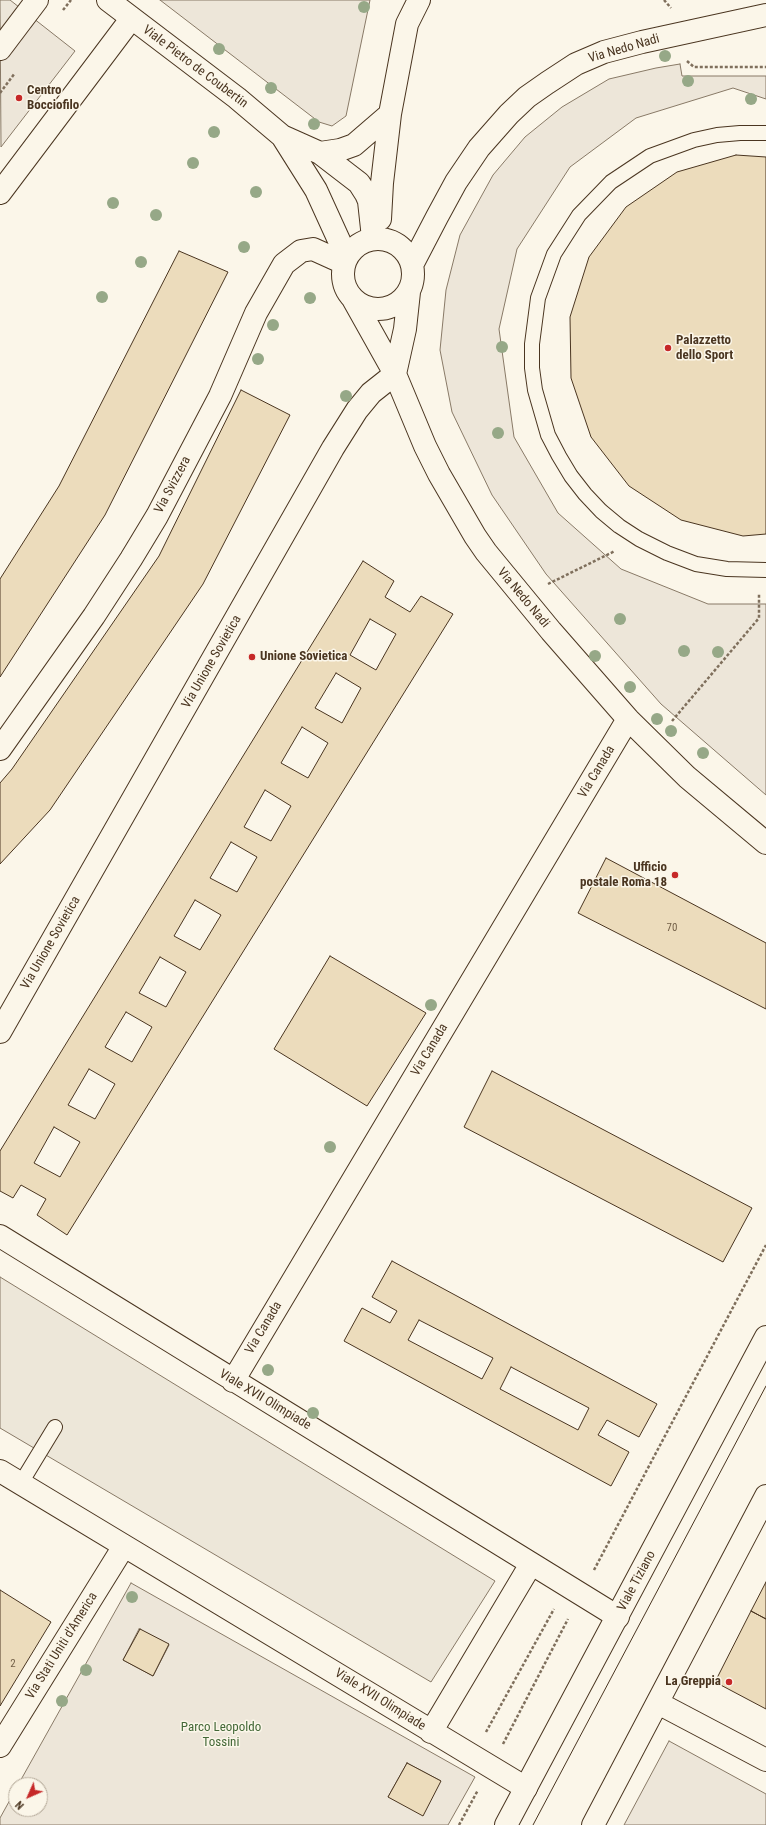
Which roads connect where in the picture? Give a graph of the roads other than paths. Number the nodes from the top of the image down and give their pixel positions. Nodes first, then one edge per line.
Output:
1 (37, 0) edge
2 (108, 0) edge
3 (407, 0) edge
4 (419, 0) edge
5 (766, 15) edge
6 (131, 19) junction
7 (407, 24) junction
8 (0, 49) edge
9 (390, 114) junction
10 (766, 133) edge
11 (282, 136) junction
12 (320, 153) junction
13 (0, 193) edge
14 (376, 239) junction
15 (345, 261) junction
16 (412, 265) junction
17 (409, 292) junction
18 (353, 299) junction
19 (395, 374) junction
20 (762, 570) edge
21 (628, 720) junction
22 (0, 749) edge
23 (766, 843) edge
24 (0, 1032) edge
25 (0, 1236) edge
26 (766, 1337) edge
27 (233, 1381) junction
28 (55, 1426) dead end
29 (0, 1471) edge
30 (21, 1483) junction
31 (766, 1496) edge
32 (124, 1546) junction
33 (531, 1564) junction
34 (618, 1617) junction
35 (658, 1703) junction
36 (431, 1732) junction
37 (0, 1746) edge
38 (766, 1760) edge
39 (526, 1788) junction
40 (506, 1825) edge
41 (593, 1825) edge

1 - 8 street
2 - 6 street, Viale Pietro de Coubertin
3 - 7 street
4 - 7 street
5 - 16 street, Via Nedo Nadi
6 - 11 street, Viale Pietro de Coubertin
6 - 13 street
7 - 9 street
9 - 12 street
9 - 14 street
10 - 20 lane
11 - 12 street
11 - 15 street
12 - 14 street
14 - 15 street
14 - 16 street
15 - 18 street, Via Nedo Nadi
15 - 22 street, Via Svizzera
16 - 17 street, Via Nedo Nadi
17 - 18 street
17 - 19 street
18 - 19 street, Via Nedo Nadi
19 - 21 street, Via Nedo Nadi
19 - 24 street, Via Unione Sovietica
21 - 23 street, Via Nedo Nadi
21 - 27 street, Via Canada
25 - 27 street, Viale XVII Olimpiade
26 - 34 street, Viale Tiziano
27 - 33 street, Viale XVII Olimpiade
28 - 30 lane
29 - 30 street, Viale XVII Olimpiade
30 - 32 street, Viale XVII Olimpiade
31 - 35 street
32 - 36 street, Viale XVII Olimpiade
32 - 37 street, Via Stati Uniti d'America
33 - 34 street, Viale XVII Olimpiade
33 - 36 street, Viale XVII Olimpiade
34 - 39 street, Viale Tiziano
35 - 38 street
35 - 41 street
36 - 39 street, Viale XVII Olimpiade
39 - 40 street, Viale Tiziano

